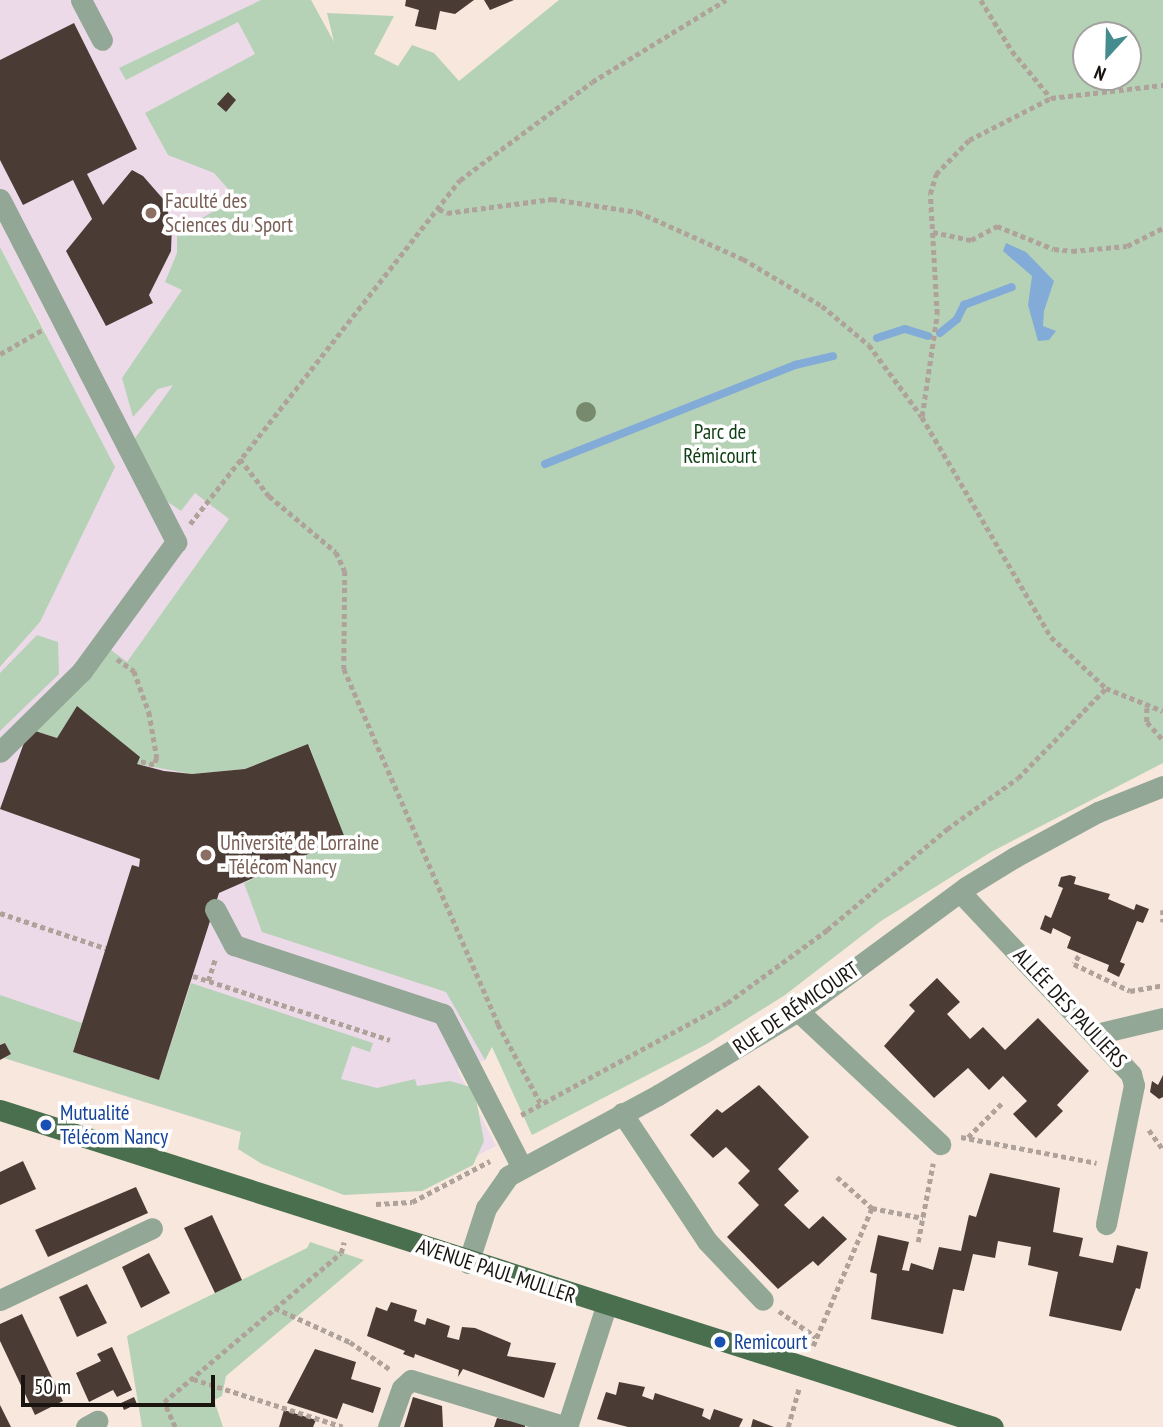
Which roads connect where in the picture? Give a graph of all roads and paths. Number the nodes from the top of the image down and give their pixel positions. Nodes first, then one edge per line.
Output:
1 (81, 0) edge
2 (726, 0) edge
3 (981, 0) edge
4 (102, 40) dead end
5 (1163, 85) edge
6 (1051, 98) junction
7 (0, 199) edge
8 (439, 209) junction
9 (1163, 228) edge
10 (933, 232) junction
11 (18, 343) dead end
12 (0, 354) edge
13 (922, 416) junction
14 (240, 460) junction
15 (176, 542) junction
16 (99, 647) junction
17 (1105, 688) junction
18 (1147, 708) junction
19 (1163, 711) edge
20 (1163, 740) edge
21 (0, 751) edge
22 (138, 761) dead end
23 (1163, 786) edge
24 (960, 892) junction
25 (215, 909) dead end
26 (1163, 910) edge
27 (0, 913) edge
28 (1163, 922) edge
29 (105, 948) dead end
30 (218, 952) dead end
31 (1079, 956) dead end
32 (193, 976) dead end
33 (208, 981) junction
34 (1163, 985) edge
35 (799, 1011) junction
36 (1163, 1018) edge
37 (1096, 1034) junction
38 (390, 1040) dead end
39 (1002, 1103) dead end
40 (0, 1110) edge
41 (622, 1113) junction
42 (967, 1138) junction
43 (940, 1144) junction
44 (516, 1158) junction
45 (1118, 1167) junction
46 (837, 1177) dead end
47 (366, 1205) dead end
48 (872, 1208) junction
49 (922, 1218) junction
50 (1106, 1224) dead end
51 (152, 1227) dead end
52 (345, 1240) dead end
53 (918, 1242) dead end
54 (468, 1263) junction
55 (0, 1300) edge
56 (763, 1300) joint
57 (606, 1307) junction
58 (275, 1308) junction
59 (816, 1337) junction
60 (804, 1370) junction
61 (193, 1379) junction
62 (405, 1383) junction
63 (175, 1427) edge
64 (343, 1427) edge
65 (388, 1427) edge
66 (567, 1427) edge
67 (788, 1427) edge
68 (993, 1427) edge

1 - 4 street
2 - 8 path
3 - 6 path
5 - 6 path
6 - 10 path
7 - 15 street
8 - 13 path
8 - 14 path
9 - 10 path
10 - 13 path
11 - 12 path
13 - 17 path
14 - 15 path
14 - 17 path
15 - 16 street
16 - 21 street
16 - 22 path
17 - 18 path
18 - 19 path
18 - 20 path
23 - 24 street, RUE DE RÉMICOURT
24 - 35 street, RUE DE RÉMICOURT
24 - 37 street, ALLÉE DES PAULIERS
25 - 44 street
26 - 28 path
27 - 29 path
30 - 33 path
31 - 34 path
32 - 33 path
33 - 38 path
35 - 41 street, RUE DE RÉMICOURT
35 - 43 street
36 - 37 street
37 - 45 street, ALLÉE DES PAULIERS
39 - 42 path
40 - 54 main road, AVENUE PAUL MULLER
41 - 44 street, RUE DE RÉMICOURT
41 - 56 street
42 - 43 path
42 - 45 path
43 - 49 path
44 - 47 path
44 - 54 street, RUE DE RÉMICOURT
45 - 50 street, ALLÉE DES PAULIERS
46 - 48 path
48 - 49 path
48 - 59 path
49 - 53 path
51 - 55 street
52 - 58 path
54 - 57 main road, AVENUE PAUL MULLER
56 - 59 path
57 - 60 main road, AVENUE PAUL MULLER
57 - 66 street
58 - 61 path
58 - 62 path
59 - 60 path
60 - 67 path
60 - 68 main road, AVENUE PAUL MULLER
61 - 63 path
61 - 64 path
62 - 65 street
62 - 66 street

